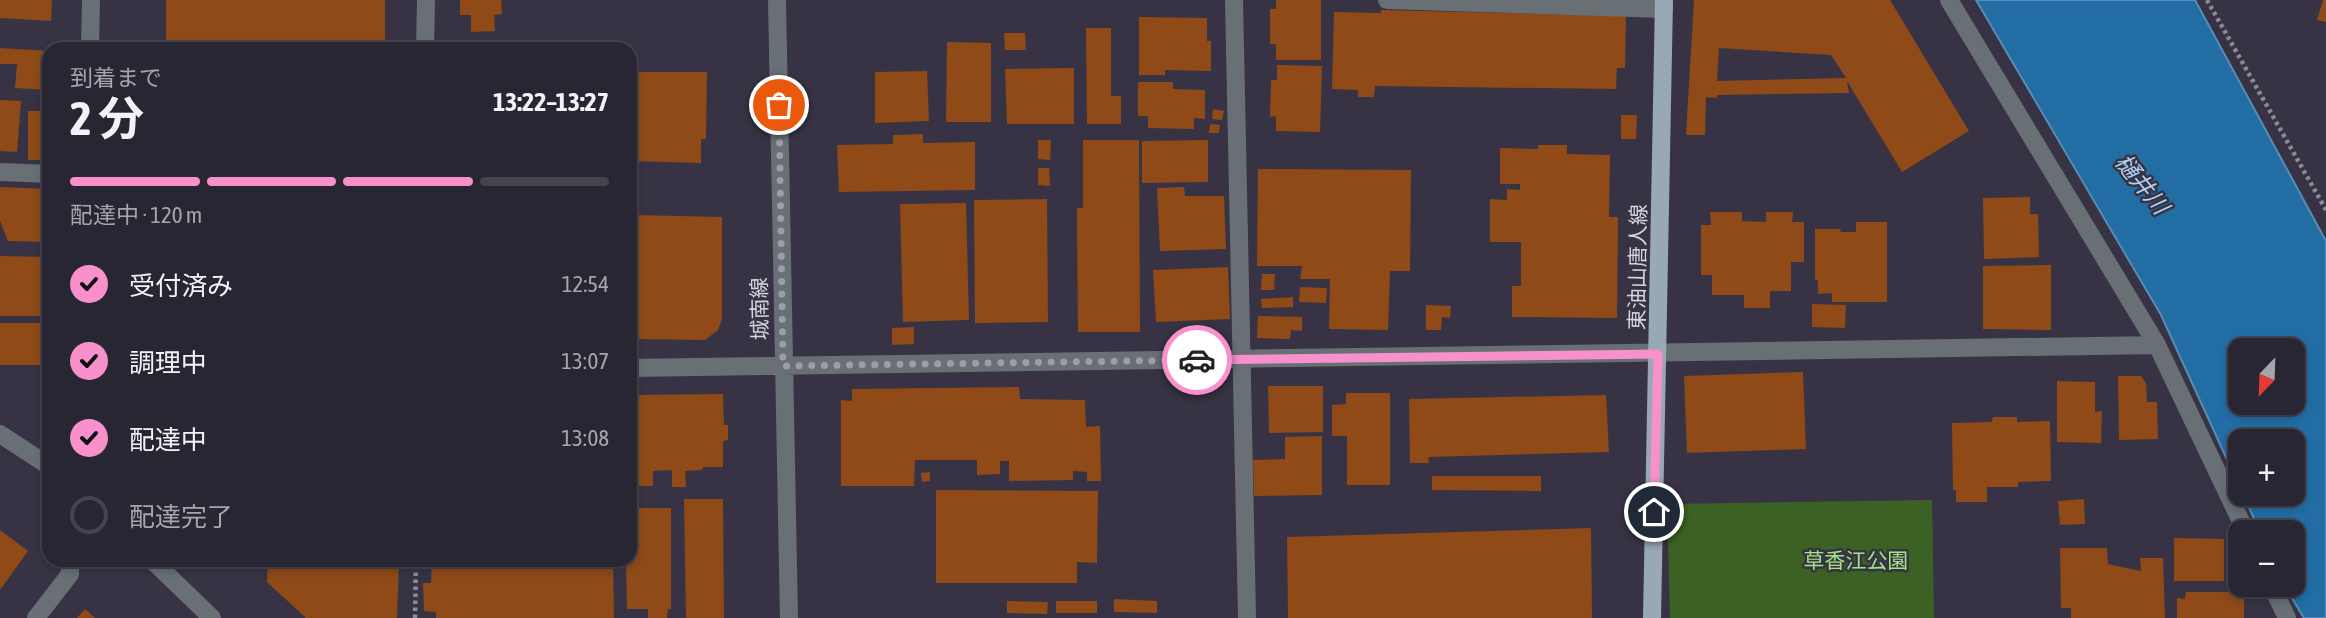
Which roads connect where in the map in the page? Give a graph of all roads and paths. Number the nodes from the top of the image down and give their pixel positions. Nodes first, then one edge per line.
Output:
1 (90, 0) edge
2 (425, 0) edge
3 (777, 0) edge
4 (1234, 0) edge
5 (1387, 0) edge
6 (1949, 0) edge
7 (2207, 0) edge
8 (1664, 4) edge
9 (90, 42) edge
10 (425, 42) edge
11 (0, 172) edge
12 (42, 174) edge
13 (2326, 210) edge
14 (2157, 345) junction
15 (1658, 354) junction
16 (1243, 360) junction
17 (783, 366) junction
18 (637, 368) edge
19 (0, 434) edge
20 (42, 461) edge
21 (2240, 520) edge
22 (70, 567) edge
23 (159, 567) edge
24 (416, 567) edge
25 (2277, 597) edge
26 (36, 618) edge
27 (212, 618) edge
28 (415, 618) edge
29 (789, 618) edge
30 (1247, 618) edge
31 (1652, 618) edge
32 (2287, 618) edge

1 - 9 street
2 - 10 street
3 - 17 street, 城南線
4 - 16 street
5 - 8 street
6 - 14 street
7 - 13 path
8 - 15 main road, 東油山唐人線
11 - 12 street
14 - 15 street
14 - 21 street
15 - 16 street
15 - 31 main road, 東油山唐人線
16 - 17 street
16 - 30 street
17 - 18 street
17 - 29 street, 城南線
19 - 20 street
22 - 26 street
23 - 27 street
24 - 28 path
25 - 32 street

